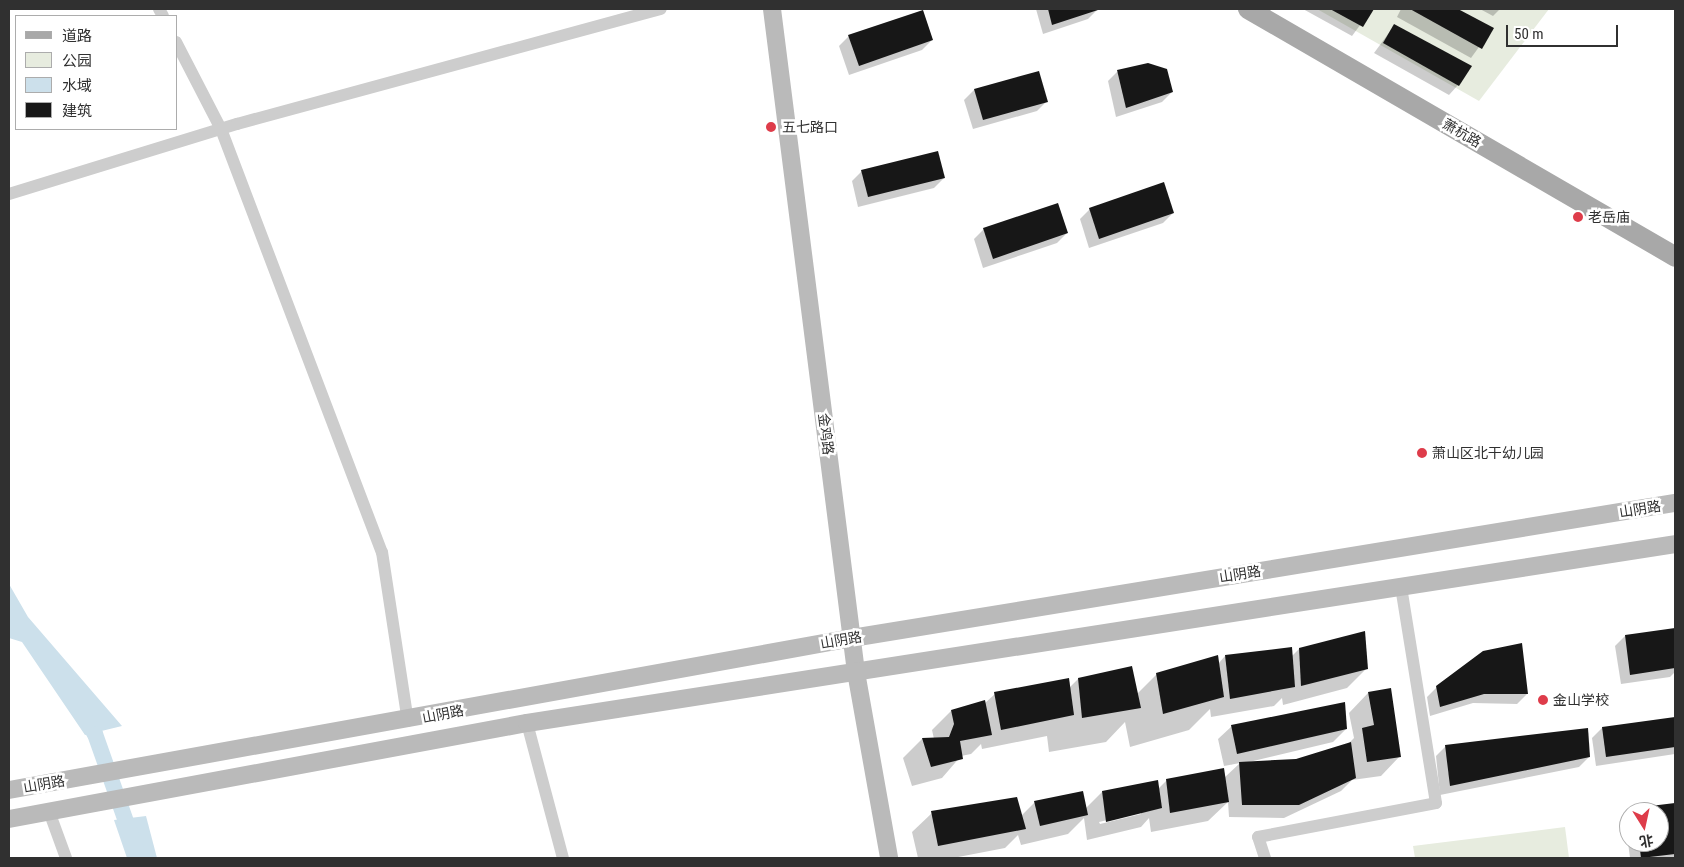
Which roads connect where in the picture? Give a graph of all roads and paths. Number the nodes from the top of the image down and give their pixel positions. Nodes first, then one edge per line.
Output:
1 (661, 9) edge
2 (772, 9) edge
3 (1248, 9) edge
4 (178, 46) edge
5 (221, 128) junction
6 (9, 194) edge
7 (1675, 257) edge
8 (1675, 504) edge
9 (1675, 544) edge
10 (1401, 586) junction
11 (852, 638) junction
12 (856, 672) junction
13 (408, 720) junction
14 (527, 723) junction
15 (9, 790) edge
16 (50, 814) junction
17 (9, 819) edge
18 (66, 858) edge
19 (564, 858) edge
20 (889, 858) edge
21 (1264, 858) edge

1 - 5 street
2 - 11 main road, 金鸡路
3 - 7 main road, 萧杭路
4 - 5 street
5 - 6 street
5 - 13 street
8 - 11 main road, 山阴路
9 - 10 main road, 山阴路
10 - 12 main road, 山阴路
10 - 21 street
11 - 12 main road, 金鸡路
11 - 13 main road, 山阴路
12 - 14 main road, 山阴路
12 - 20 main road, 金鸡路
13 - 15 main road, 山阴路
14 - 16 main road, 山阴路
14 - 19 street
16 - 17 main road, 山阴路
16 - 18 street

